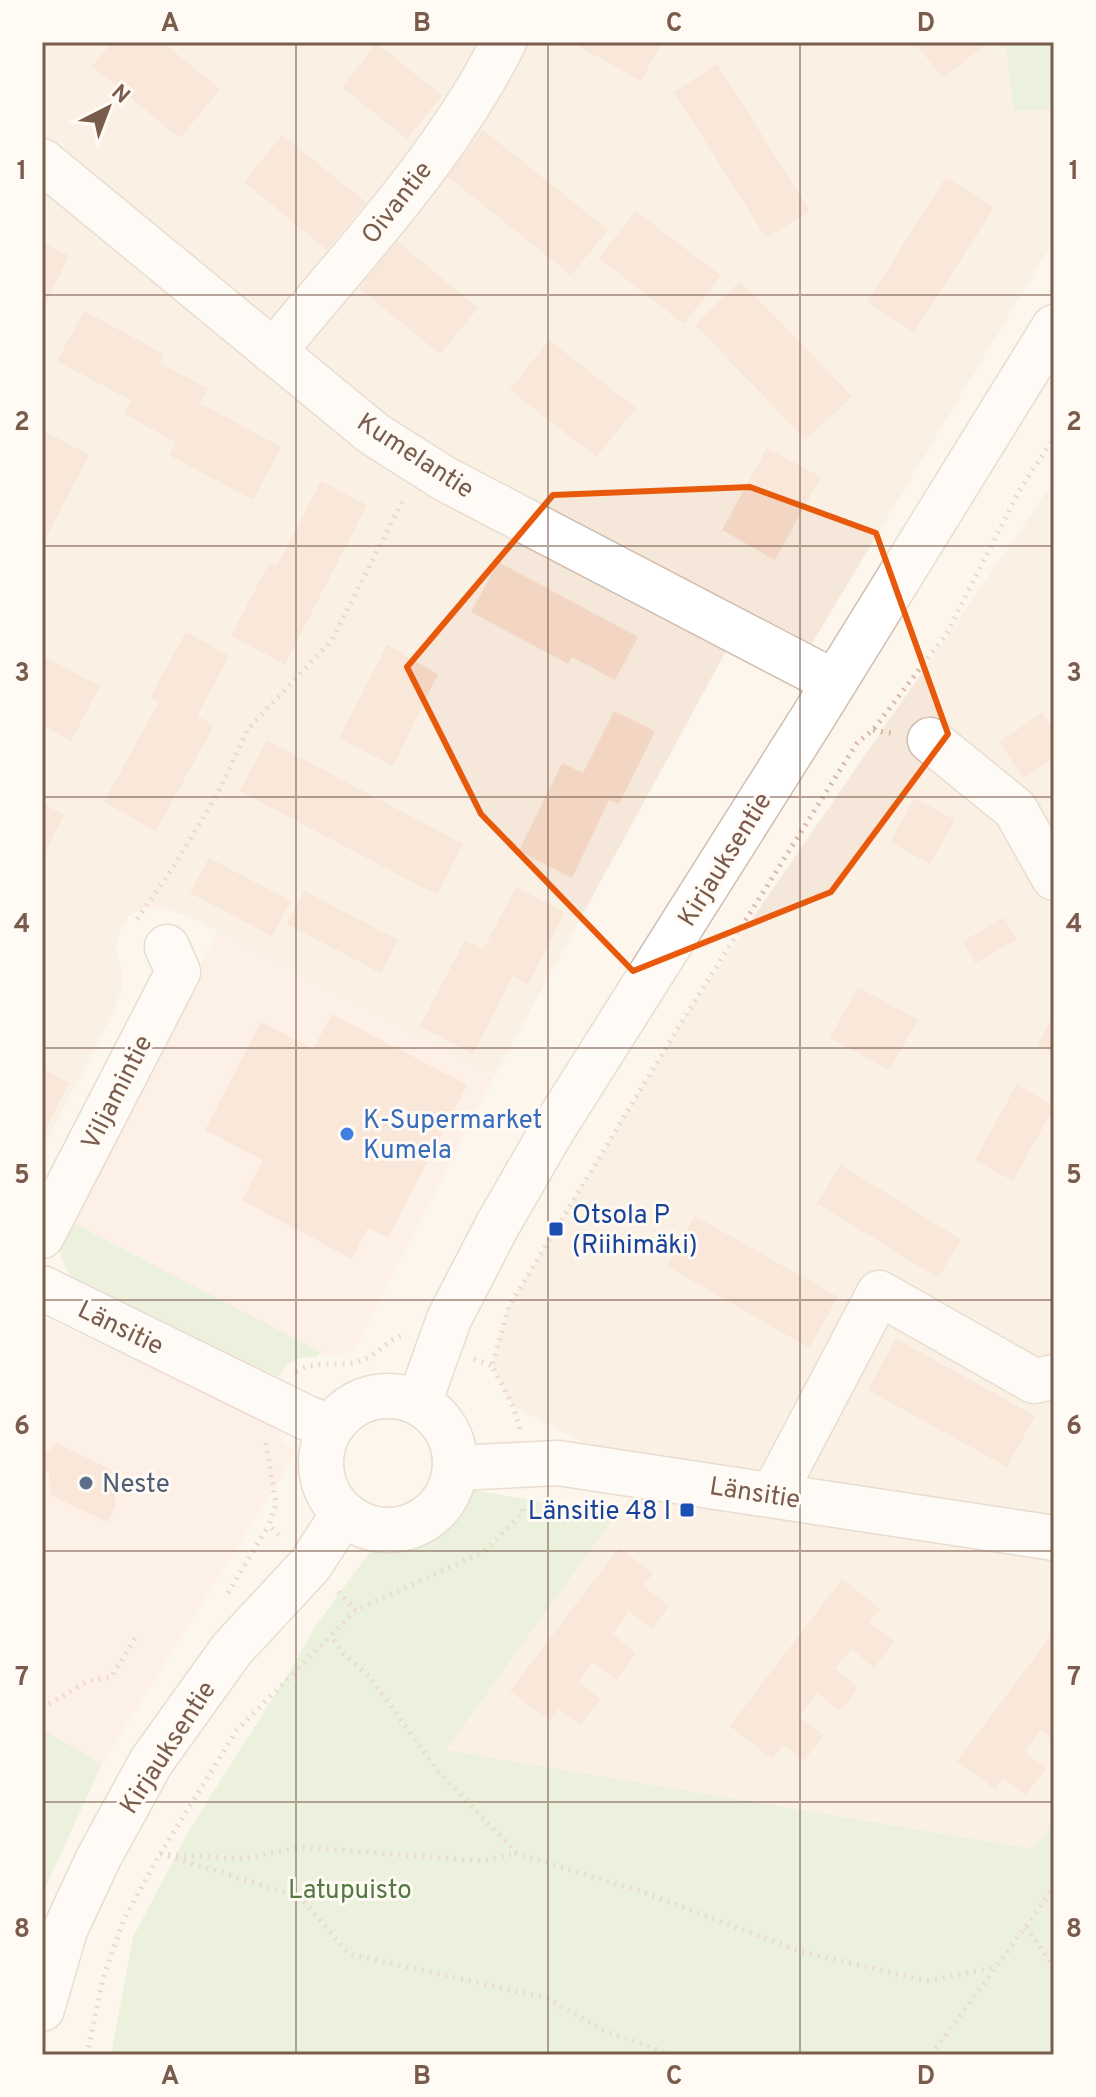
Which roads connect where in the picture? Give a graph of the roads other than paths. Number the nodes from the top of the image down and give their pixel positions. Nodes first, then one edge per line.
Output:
1 (504, 42) edge
2 (42, 161) edge
3 (1054, 327) edge
4 (273, 352) junction
5 (834, 682) junction
6 (930, 740) dead end
7 (1054, 878) edge
8 (167, 947) dead end
9 (42, 1236) edge
10 (42, 1288) edge
11 (1054, 1377) edge
12 (419, 1403) junction
13 (330, 1427) junction
14 (456, 1468) junction
15 (773, 1495) junction
16 (343, 1514) junction
17 (1054, 1538) edge
18 (42, 2009) edge

1 - 4 street, Oivantie
2 - 4 street, Kumelantie
3 - 5 street, Kirjauksentie
4 - 5 street, Kumelantie
5 - 12 street, Kirjauksentie
6 - 7 street
8 - 9 street, Viljamintie
10 - 13 street, Länsitie
11 - 15 street
12 - 13 street
12 - 14 street
13 - 16 street
14 - 15 street, Länsitie
14 - 16 street
15 - 17 street, Länsitie
16 - 18 street, Kirjauksentie

